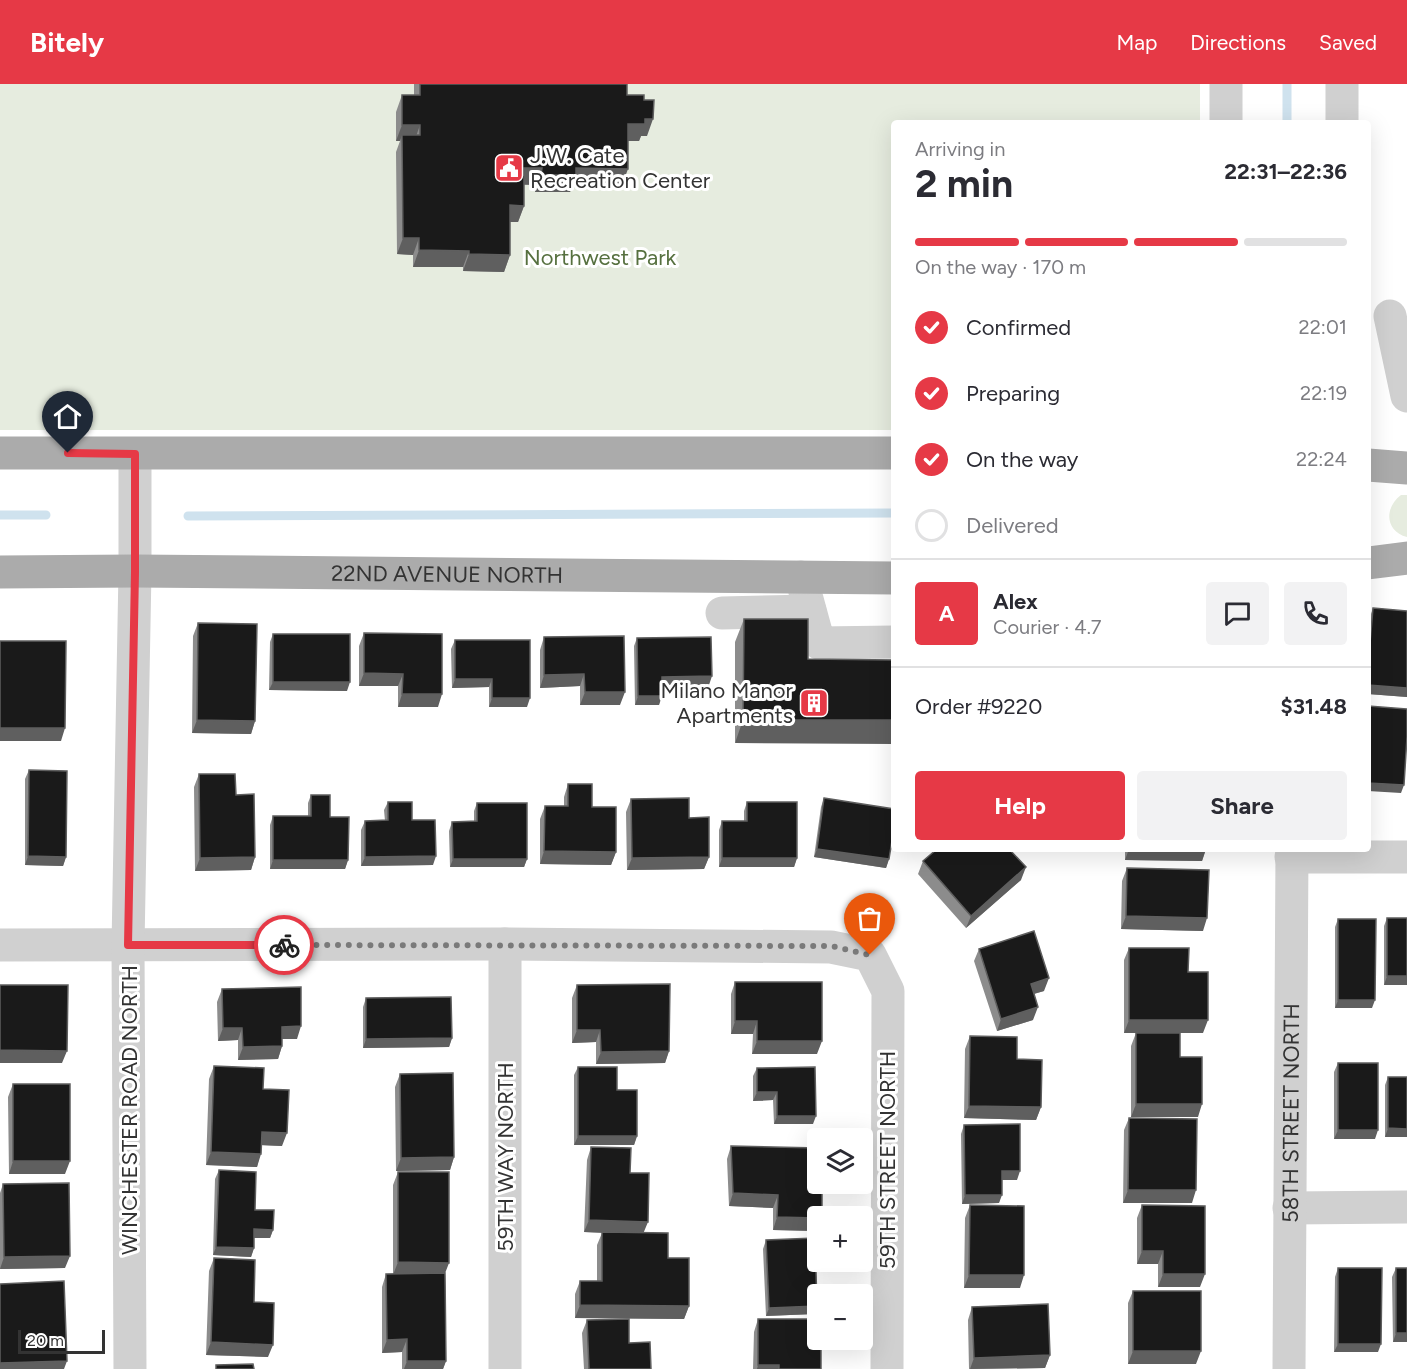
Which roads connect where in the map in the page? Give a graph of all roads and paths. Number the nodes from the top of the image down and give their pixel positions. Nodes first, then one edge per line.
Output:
1 (1226, 84) edge
2 (1342, 84) edge
3 (1226, 120) edge
4 (1342, 120) edge
5 (1388, 316) edge
6 (1407, 396) edge
7 (0, 453) edge
8 (891, 453) edge
9 (135, 454) junction
10 (1371, 465) edge
11 (1407, 468) edge
12 (1407, 558) edge
13 (1371, 563) edge
14 (0, 572) edge
15 (135, 572) junction
16 (801, 577) junction
17 (891, 578) edge
18 (810, 611) junction
19 (722, 613) dead end
20 (891, 642) edge
21 (1291, 852) edge
22 (1407, 857) edge
23 (505, 944) junction
24 (0, 945) edge
25 (128, 945) junction
26 (1407, 1207) edge
27 (1289, 1208) junction
28 (130, 1369) edge
29 (505, 1369) edge
30 (887, 1369) edge
31 (1289, 1369) edge

1 - 3 street
2 - 4 street
5 - 6 street
7 - 9 main road
8 - 9 main road
9 - 15 street, WINCHESTER ROAD NORTH
10 - 11 main road
12 - 13 main road
14 - 15 main road, 22ND AVENUE NORTH
15 - 16 main road, 22ND AVENUE NORTH
15 - 25 street, WINCHESTER ROAD NORTH
16 - 17 main road, 22ND AVENUE NORTH
16 - 18 street
18 - 19 street
18 - 20 street
21 - 22 street
21 - 27 street, 58TH STREET NORTH
23 - 25 street
23 - 29 street, 59TH WAY NORTH
23 - 30 street, 59TH STREET NORTH
24 - 25 street
25 - 28 street, WINCHESTER ROAD NORTH
26 - 27 street
27 - 31 street, 58TH STREET NORTH

